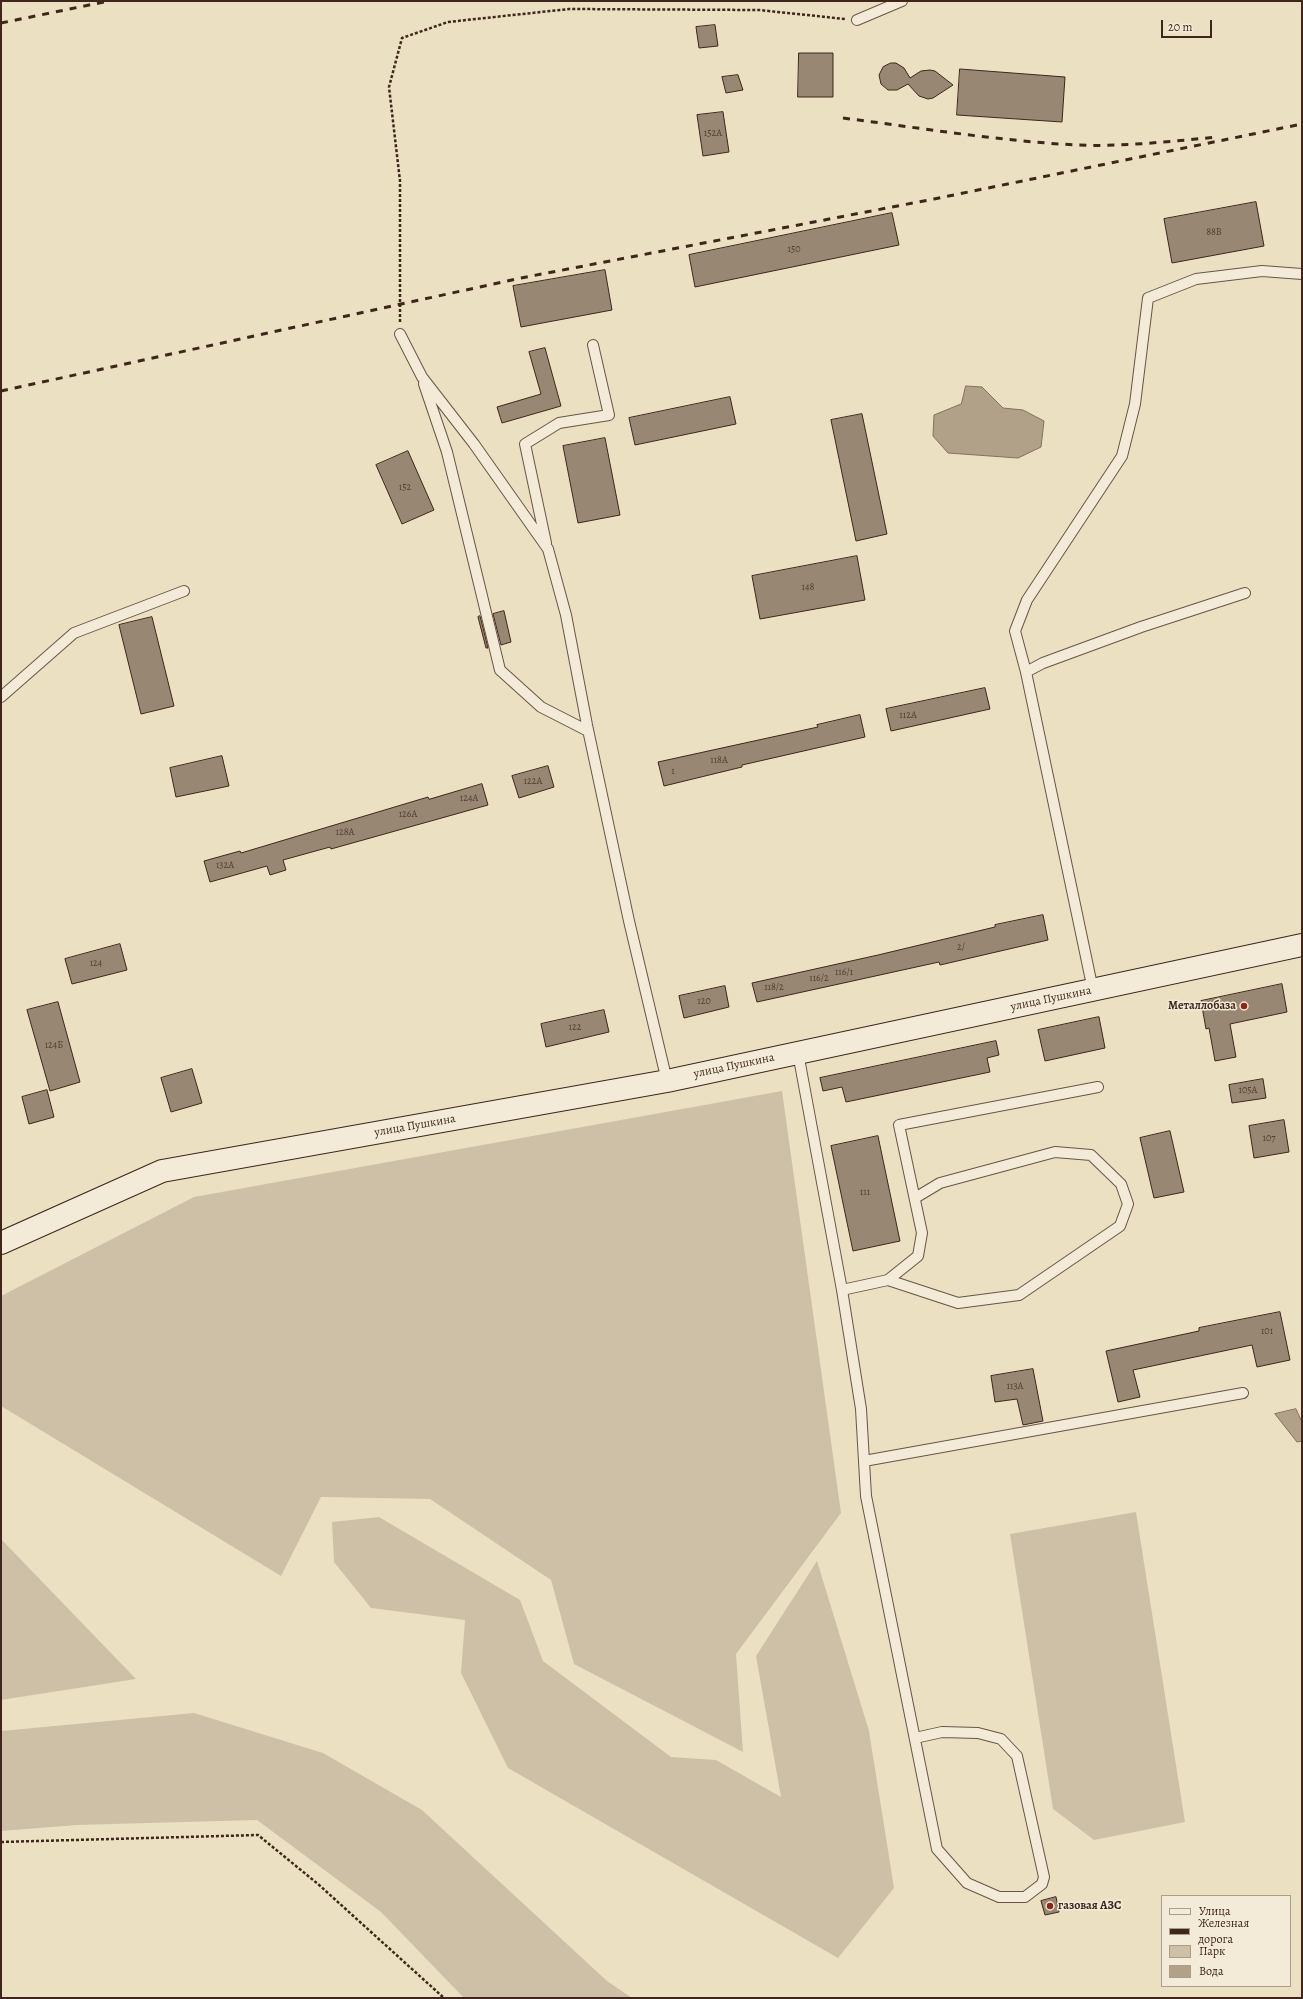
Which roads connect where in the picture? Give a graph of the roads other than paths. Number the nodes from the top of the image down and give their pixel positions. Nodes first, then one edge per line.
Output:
1 (902, 1) edge
2 (857, 20) road end
3 (1302, 274) edge
4 (400, 334) road end
5 (593, 345) dead end
6 (422, 377) junction
7 (548, 549) junction
8 (184, 591) dead end
9 (1245, 593) dead end
10 (1026, 672) junction
11 (1, 697) edge
12 (588, 731) junction
13 (1302, 945) edge
14 (1093, 990) junction
15 (798, 1053) junction
16 (666, 1081) junction
17 (1098, 1087) dead end
18 (915, 1198) junction
19 (1, 1243) edge
20 (888, 1280) junction
21 (842, 1290) junction
22 (1243, 1393) dead end
23 (864, 1461) junction
24 (915, 1738) junction

1 - 2 lane
3 - 10 lane
4 - 6 lane
5 - 7 lane
6 - 7 lane
6 - 12 lane
7 - 12 lane
8 - 11 lane
9 - 10 lane
10 - 14 lane
12 - 16 lane
13 - 14 main road, улица Пушкина
14 - 15 main road, улица Пушкина
15 - 16 main road, улица Пушкина
15 - 21 lane
16 - 19 main road, улица Пушкина
17 - 18 lane
18 - 20 lane
18 - 20 lane
20 - 21 lane
21 - 23 lane
22 - 23 lane
23 - 24 lane
24 - 24 lane

